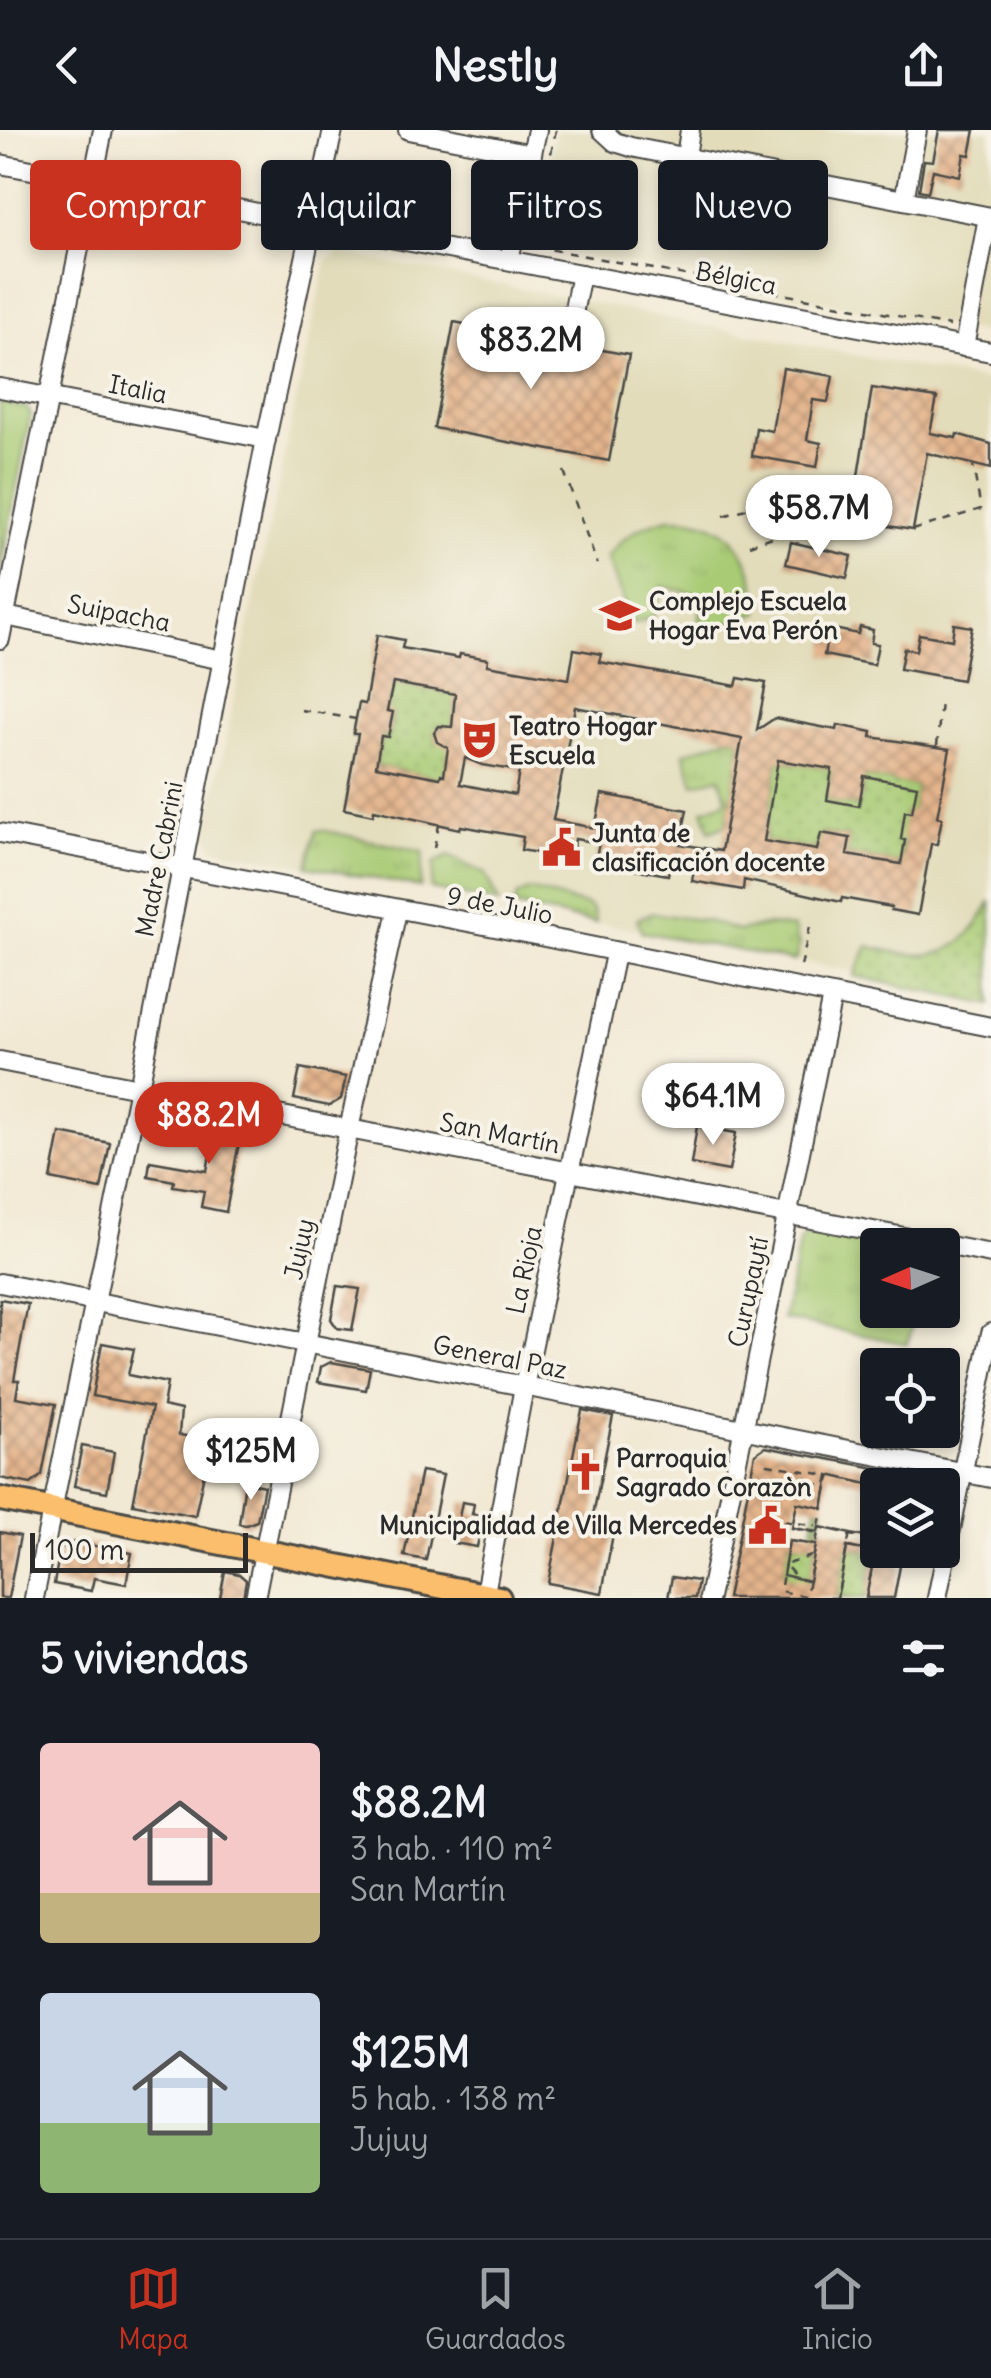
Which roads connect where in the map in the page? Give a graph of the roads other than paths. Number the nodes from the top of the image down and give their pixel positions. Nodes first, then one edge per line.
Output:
1 (103, 130) edge
2 (332, 130) edge
3 (408, 130) edge
4 (536, 130) edge
5 (602, 130) edge
6 (690, 130) edge
7 (917, 130) edge
8 (532, 154) junction
9 (686, 157) junction
10 (97, 160) edge
11 (326, 160) edge
12 (0, 164) edge
13 (30, 170) edge
14 (904, 200) junction
15 (990, 217) edge
16 (78, 250) edge
17 (308, 250) edge
18 (451, 250) edge
19 (509, 260) junction
20 (581, 274) junction
21 (574, 309) dead end
22 (966, 338) junction
23 (991, 352) edge
24 (0, 388) edge
25 (49, 398) junction
26 (266, 439) junction
27 (5, 616) junction
28 (0, 640) edge
29 (223, 660) junction
30 (0, 833) edge
31 (182, 869) junction
32 (397, 911) junction
33 (615, 954) junction
34 (832, 996) junction
35 (991, 1027) edge
36 (0, 1061) edge
37 (139, 1088) junction
38 (349, 1129) junction
39 (570, 1172) junction
40 (790, 1214) junction
41 (991, 1254) edge
42 (0, 1283) edge
43 (95, 1302) junction
44 (991, 1333) edge
45 (305, 1344) junction
46 (524, 1387) junction
47 (744, 1431) junction
48 (964, 1473) junction
49 (991, 1478) edge
50 (0, 1500) edge
51 (52, 1510) junction
52 (264, 1551) junction
53 (489, 1597) edge
54 (34, 1598) edge
55 (256, 1598) edge
56 (710, 1598) edge
57 (937, 1598) edge

1 - 10 street
2 - 11 street, Madre Cabrini
3 - 8 street
4 - 8 street
5 - 9 street
6 - 9 street
7 - 14 street
8 - 19 street
9 - 14 street
12 - 13 street, Bélgica
14 - 15 street
15 - 22 street
16 - 25 street
17 - 26 street, Madre Cabrini
18 - 19 street, Bélgica
19 - 20 street, Bélgica
20 - 21 street
20 - 22 street, Bélgica
22 - 23 street, Bélgica
24 - 25 street, Italia
25 - 26 street, Italia
25 - 27 street
26 - 29 street, Madre Cabrini
27 - 28 street
27 - 29 street, Suipacha
29 - 31 street, Madre Cabrini
30 - 31 street, 9 de Julio
31 - 32 street, 9 de Julio
31 - 37 street, Madre Cabrini
32 - 33 street, 9 de Julio
32 - 38 street, Jujuy
33 - 34 street, 9 de Julio
33 - 39 street, La Rioja
34 - 35 street, 9 de Julio
34 - 40 street, Curupaytí
36 - 37 street, San Martín
37 - 38 street, San Martín
37 - 43 street, Madre Cabrini
38 - 39 street, San Martín
38 - 45 street, Jujuy
39 - 40 street, San Martín
39 - 46 street, La Rioja
40 - 41 street, San Martín
40 - 47 street, Curupaytí
42 - 43 street, General Paz
43 - 45 street, General Paz
43 - 51 street, Madre Cabrini
44 - 48 street
45 - 46 street, General Paz
45 - 52 street, Jujuy
46 - 47 street, General Paz
46 - 53 street, La Rioja
47 - 48 street, General Paz
47 - 56 street, Curupaytí
48 - 49 street, General Paz
48 - 57 street
50 - 51 main road
51 - 52 main road
51 - 54 street, Madre Cabrini
52 - 53 main road
52 - 55 street, Jujuy

